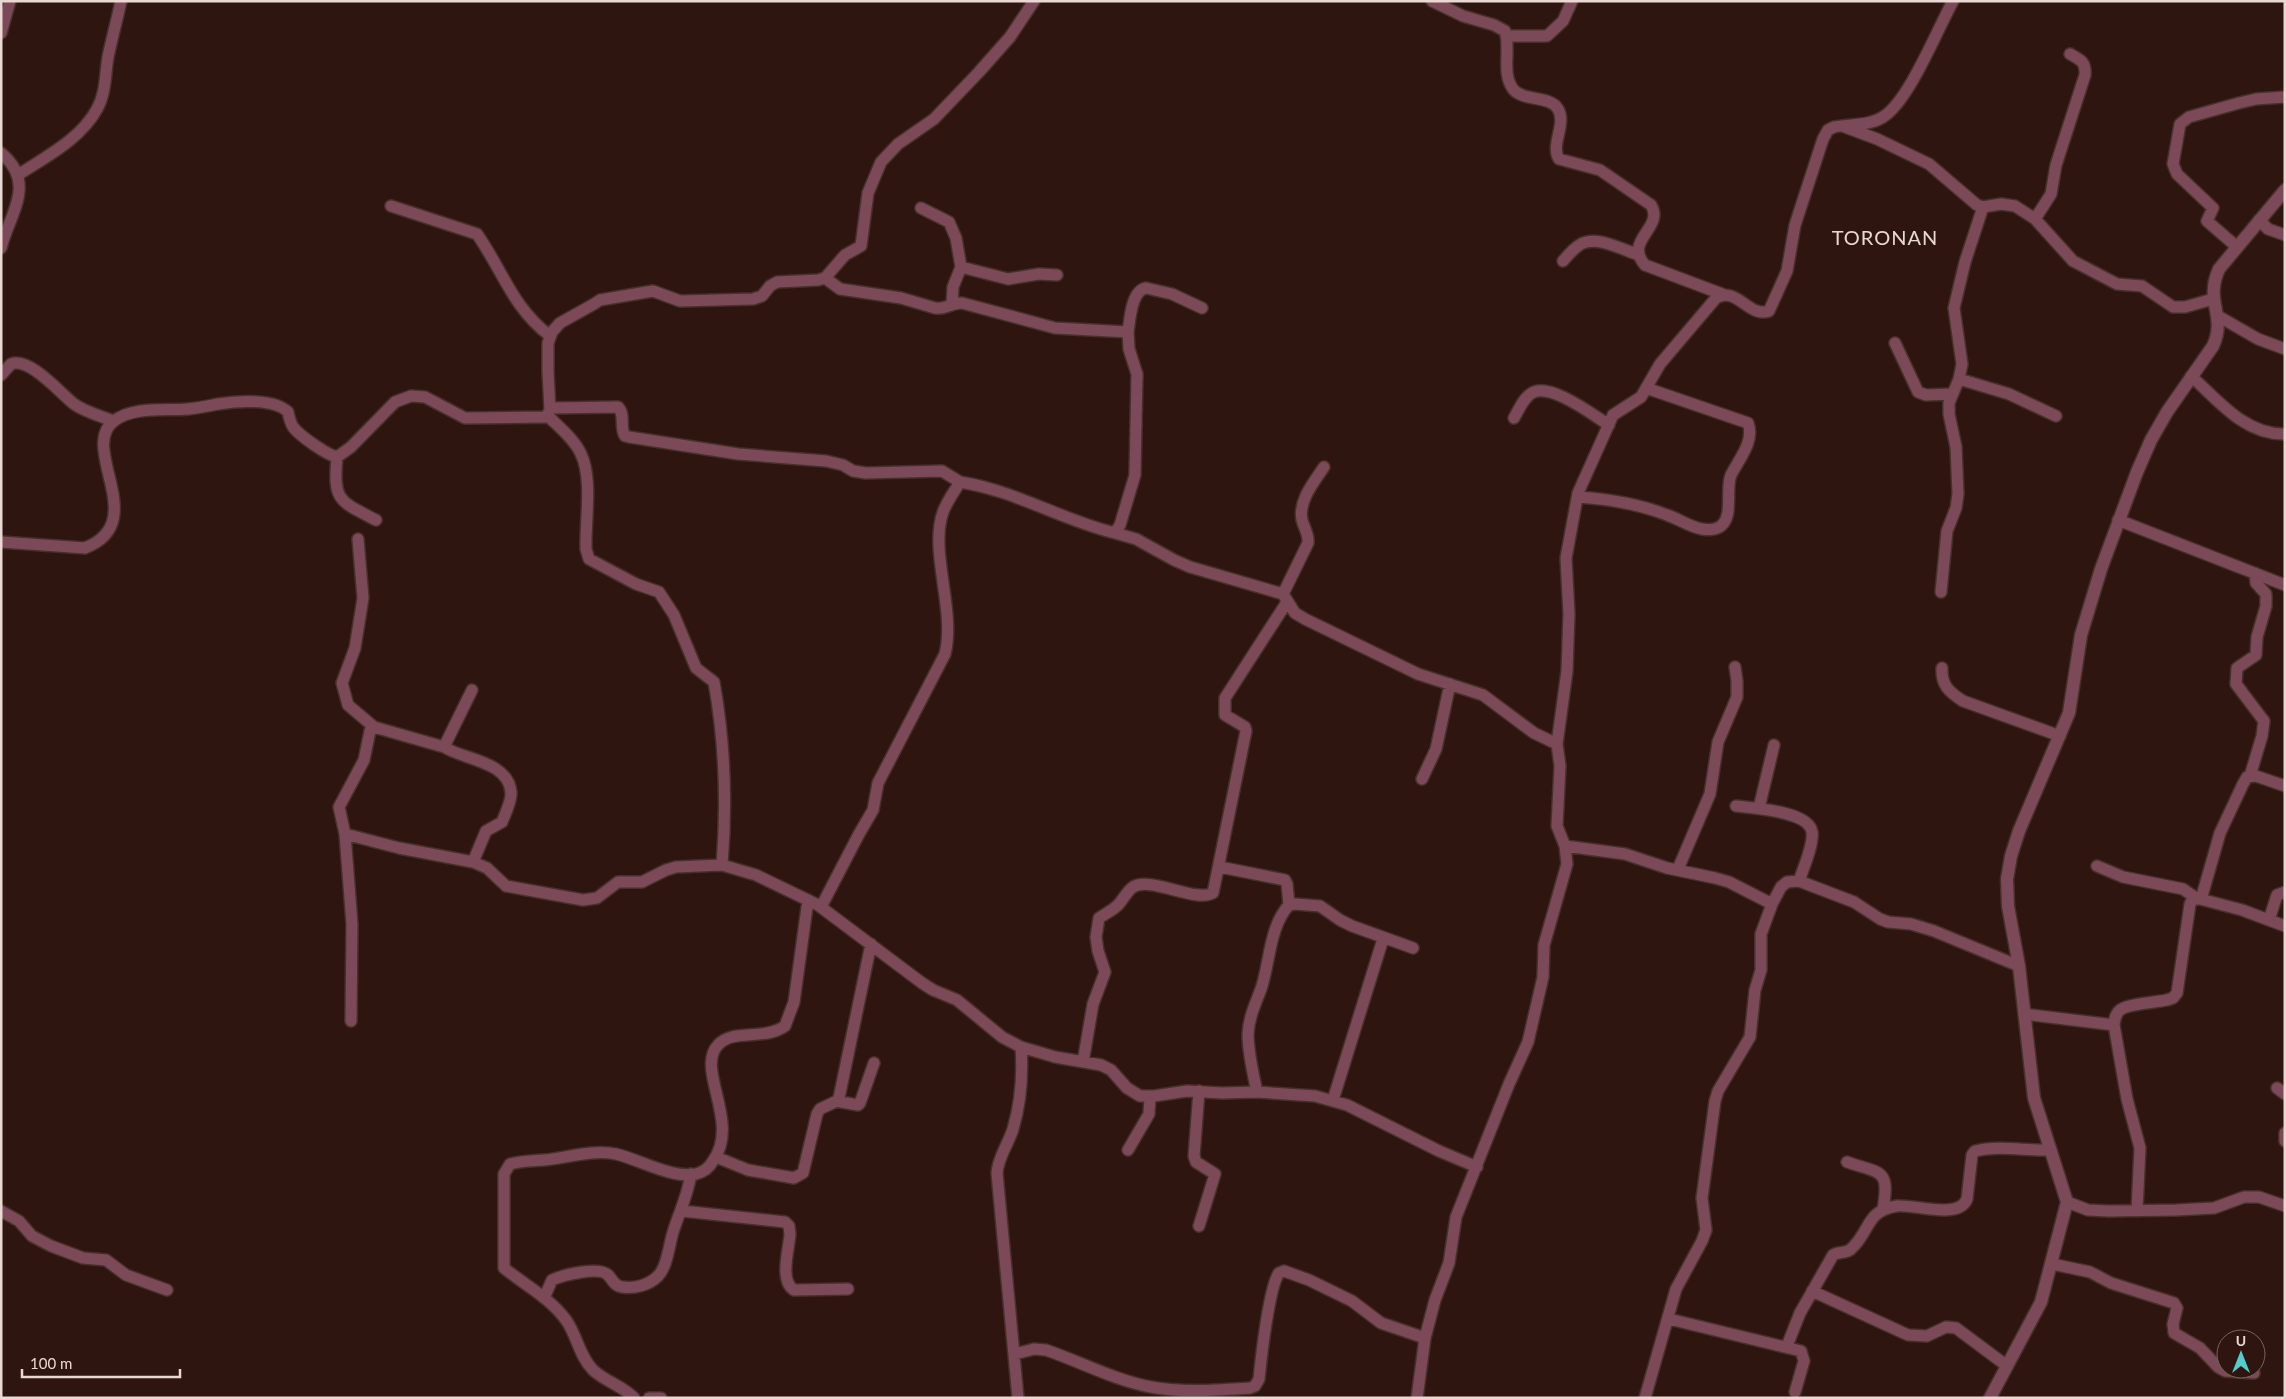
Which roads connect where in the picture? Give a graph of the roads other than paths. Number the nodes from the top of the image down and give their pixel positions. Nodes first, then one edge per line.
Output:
1 (10, 1) edge
2 (121, 1) edge
3 (1034, 1) edge
4 (1432, 1) edge
5 (1572, 1) edge
6 (1953, 1) edge
7 (1, 32) edge
8 (1506, 36) junction
9 (2070, 54) dead end
10 (2285, 97) edge
11 (1840, 126) junction
12 (1, 153) edge
13 (18, 175) junction
14 (2285, 190) edge
15 (391, 206) dead end
16 (1983, 207) junction
17 (921, 208) dead end
18 (2036, 219) junction
19 (2259, 220) junction
20 (2285, 236) edge
21 (2237, 247) junction
22 (1, 248) edge
23 (1639, 255) junction
24 (1563, 261) dead end
25 (961, 267) junction
26 (1057, 275) dead end
27 (825, 278) junction
28 (1722, 294) junction
29 (2213, 299) junction
30 (952, 304) junction
31 (1202, 308) dead end
32 (2218, 316) junction
33 (1128, 332) junction
34 (550, 336) junction
35 (1895, 342) dead end
36 (2285, 349) edge
37 (1, 375) edge
38 (2191, 376) junction
39 (1959, 379) junction
40 (1646, 388) junction
41 (1952, 394) junction
42 (549, 412) junction
43 (2056, 416) dead end
44 (1514, 418) dead end
45 (113, 421) junction
46 (1609, 425) junction
47 (2283, 434) dead end
48 (337, 457) junction
49 (1324, 467) dead end
50 (960, 482) junction
51 (1578, 497) junction
52 (376, 520) dead end
53 (2118, 520) junction
54 (1115, 534) junction
55 (358, 539) dead end
56 (1, 542) edge
57 (2255, 573) junction
58 (2285, 585) edge
59 (1941, 592) dead end
60 (1284, 598) junction
61 (1734, 667) dead end
62 (1942, 668) dead end
63 (1450, 684) junction
64 (472, 690) dead end
65 (374, 727) junction
66 (2060, 736) junction
67 (1557, 744) junction
68 (1774, 745) dead end
69 (444, 746) junction
70 (2250, 776) junction
71 (1422, 779) dead end
72 (2285, 786) edge
73 (1736, 806) dead end
74 (1759, 808) junction
75 (345, 834) junction
76 (1565, 846) junction
77 (473, 862) junction
78 (722, 865) junction
79 (2096, 866) dead end
80 (1220, 867) junction
81 (1678, 869) junction
82 (1799, 881) junction
83 (2285, 892) edge
84 (2198, 899) junction
85 (808, 900) junction
86 (1772, 904) junction
87 (1289, 905) junction
88 (821, 907) junction
89 (2269, 920) junction
90 (2285, 926) edge
91 (1383, 939) junction
92 (871, 944) junction
93 (1413, 948) dead end
94 (2019, 966) junction
95 (2024, 1014) junction
96 (350, 1021) dead end
97 (2114, 1025) junction
98 (1021, 1048) junction
99 (1083, 1062) junction
100 (874, 1063) dead end
101 (1199, 1091) junction
102 (1257, 1092) junction
103 (1150, 1097) junction
104 (840, 1100) junction
105 (1333, 1100) junction
106 (2285, 1133) edge
107 (2285, 1141) edge
108 (1128, 1150) dead end
109 (2050, 1150) junction
110 (716, 1157) junction
111 (1847, 1162) dead end
112 (1477, 1167) junction
113 (691, 1174) junction
114 (2067, 1202) junction
115 (2285, 1206) edge
116 (1883, 1209) junction
117 (1, 1210) edge
118 (2137, 1210) junction
119 (682, 1211) junction
120 (1199, 1226) dead end
121 (2052, 1264) junction
122 (848, 1289) dead end
123 (167, 1290) dead end
124 (1812, 1291) junction
125 (544, 1298) junction
126 (1668, 1319) junction
127 (1425, 1338) junction
128 (1787, 1346) junction
129 (1015, 1354) junction
130 (2216, 1365) edge
131 (2007, 1366) junction
132 (1795, 1392) dead end
133 (634, 1398) edge
134 (649, 1398) edge
135 (661, 1398) edge
136 (1018, 1398) edge
137 (1417, 1398) edge
138 (1645, 1398) edge
139 (1990, 1398) edge

1 - 7 street
2 - 13 street
3 - 27 street
4 - 8 street
5 - 8 street
6 - 11 street
8 - 23 street
9 - 18 street
10 - 21 street
11 - 16 street
11 - 28 street
12 - 13 street
13 - 22 street
14 - 19 street
15 - 34 street
16 - 18 street
16 - 39 street
17 - 25 street
18 - 29 street
19 - 20 street
19 - 21 street
21 - 29 street
23 - 24 street
23 - 28 street
25 - 26 street
25 - 30 street
27 - 30 street
27 - 34 street
28 - 40 street
29 - 32 street
30 - 33 street
31 - 33 street
32 - 36 street
32 - 38 street
33 - 54 street
34 - 42 street
35 - 41 street
37 - 45 street
38 - 47 street
38 - 53 street
39 - 41 street
39 - 43 street
40 - 46 street
40 - 51 street
41 - 59 street
42 - 48 street
42 - 50 street
42 - 78 street
44 - 46 street
45 - 48 street
45 - 56 street
46 - 51 street
48 - 52 street
49 - 60 street
50 - 54 street
50 - 88 street
51 - 67 street
53 - 57 street
53 - 66 street
54 - 60 street
55 - 65 street
57 - 58 street
57 - 70 street
60 - 63 street
60 - 80 street
61 - 81 street
62 - 66 street
63 - 67 street
63 - 71 street
64 - 69 street
65 - 69 street
65 - 75 street
66 - 94 street
67 - 76 street
68 - 74 street
69 - 77 street
70 - 72 street
70 - 84 street
73 - 74 street
74 - 82 street
75 - 77 street
75 - 96 street
76 - 81 street
76 - 112 street
77 - 78 street
78 - 85 street
79 - 84 street
80 - 87 street
80 - 99 street
81 - 86 street
82 - 86 street
82 - 94 street
83 - 89 street
84 - 89 street
84 - 97 street
85 - 88 street
85 - 110 street
86 - 126 street
87 - 91 street
87 - 102 street
88 - 92 street
89 - 90 street
91 - 93 street
91 - 105 street
92 - 98 street
92 - 104 street
94 - 95 street
95 - 97 street
95 - 109 street
97 - 118 street
98 - 99 street
98 - 129 street
99 - 103 street
100 - 104 street
101 - 102 street
101 - 103 street
101 - 120 street
102 - 105 street
103 - 108 street
104 - 110 street
105 - 112 street
106 - 107 street
109 - 114 street
109 - 116 street
110 - 113 street
111 - 116 street
112 - 127 street
113 - 119 street
113 - 125 street
114 - 118 street
114 - 121 street
115 - 118 street
116 - 124 street
117 - 123 street
119 - 122 street
119 - 125 street
121 - 130 street
121 - 131 street
124 - 128 street
124 - 131 street
125 - 133 street
126 - 128 street
126 - 138 street
127 - 129 street
127 - 137 street
128 - 132 street
129 - 136 street
131 - 139 street
134 - 135 street

